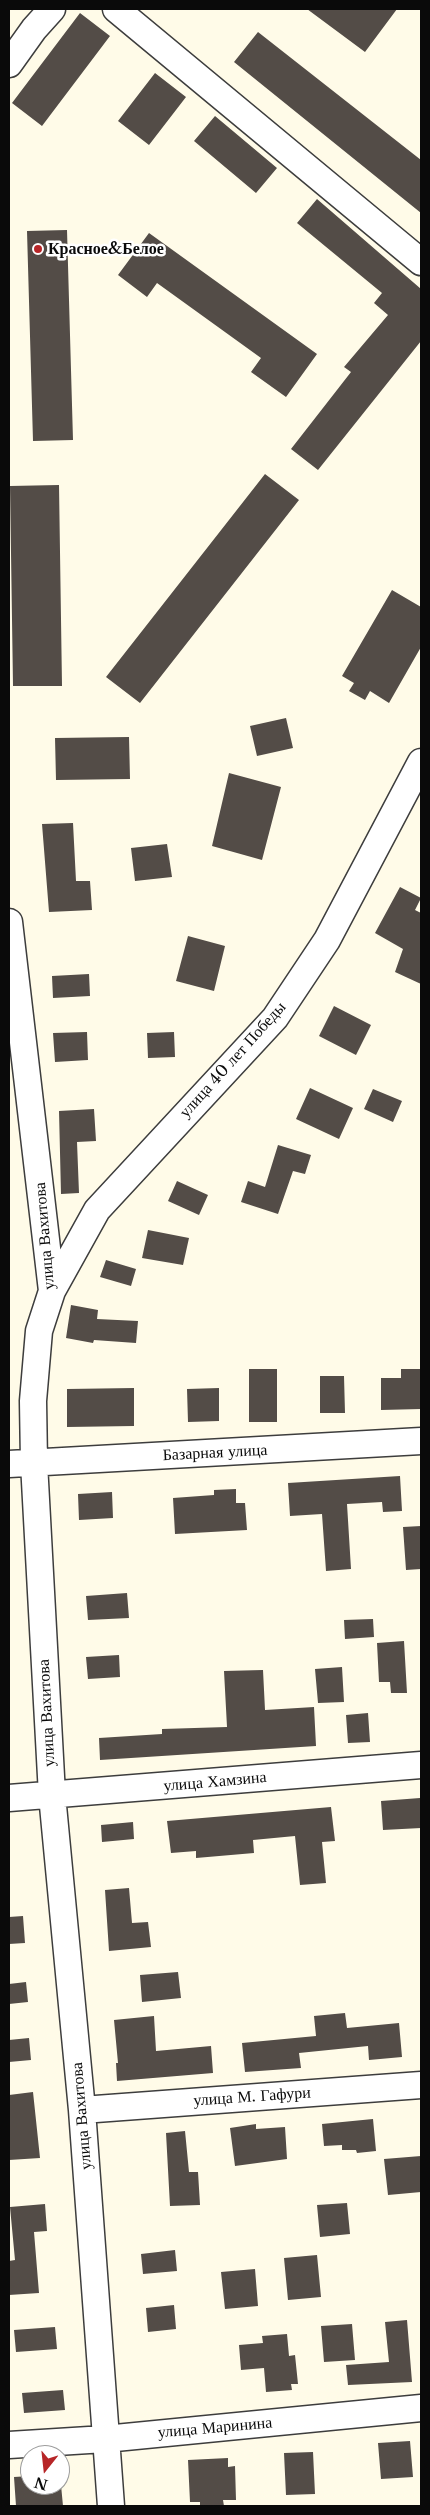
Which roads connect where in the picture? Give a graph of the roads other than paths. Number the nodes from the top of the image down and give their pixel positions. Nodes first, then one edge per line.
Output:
1 (52, 9) edge
2 (116, 9) edge
3 (9, 64) edge
4 (421, 262) edge
5 (421, 762) edge
6 (9, 922) edge
7 (52, 1291) junction
8 (421, 1441) edge
9 (21, 1464) edge
10 (421, 1765) edge
11 (52, 1795) junction
12 (9, 1798) edge
13 (421, 2085) edge
14 (82, 2110) junction
15 (421, 2408) edge
16 (106, 2439) junction
17 (9, 2445) edge
18 (111, 2506) edge

1 - 3 street
2 - 4 street
5 - 7 street, улица 40 лет Победы
6 - 7 street, улица Вахитова
7 - 9 street, улица Вахитова
8 - 9 street, Базарная улица
9 - 11 street, улица Вахитова
10 - 11 street, улица Хамзина
11 - 12 street, улица Хамзина
11 - 14 street, улица Вахитова
13 - 14 street, улица М. Гафури
14 - 16 street, улица Вахитова
15 - 16 street, улица Маринина
16 - 17 street, улица Маринина
16 - 18 street, улица Вахитова

